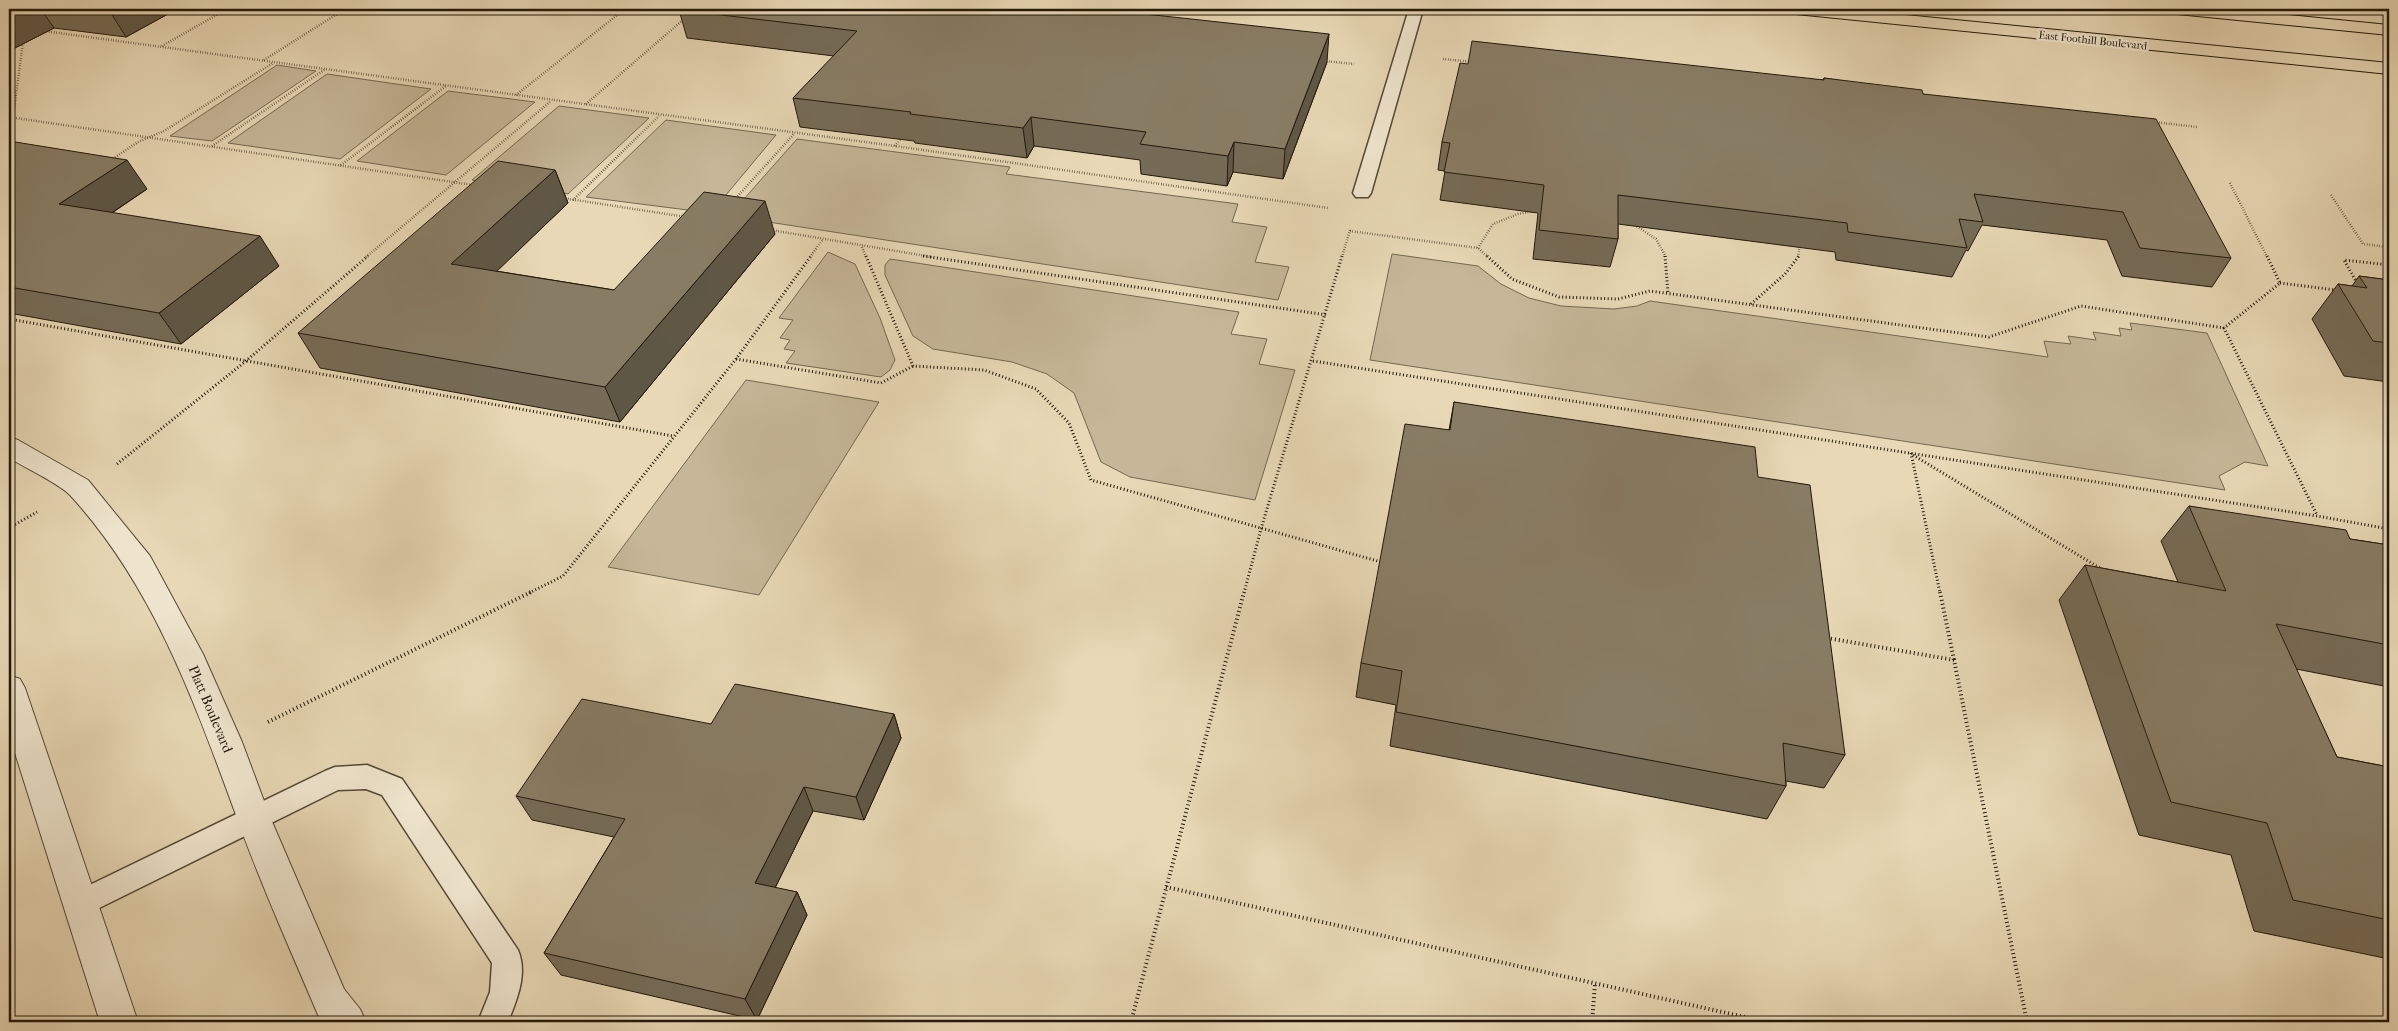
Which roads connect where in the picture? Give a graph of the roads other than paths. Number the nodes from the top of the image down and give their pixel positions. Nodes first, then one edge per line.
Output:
1 (1416, 9) edge
2 (1796, 9) edge
3 (2177, 9) edge
4 (2389, 30) edge
5 (2389, 69) edge
6 (1362, 193) road end
7 (9, 446) edge
8 (9, 688) edge
9 (253, 818) junction
10 (79, 904) junction
11 (119, 1022) edge
12 (347, 1022) edge
13 (492, 1022) edge

1 - 6 lane
2 - 5 main road, East Foothill Boulevard
3 - 4 main road
7 - 9 street, Platt Boulevard
8 - 10 street
9 - 10 lane
9 - 12 street, Platt Boulevard
9 - 13 lane
10 - 11 street

